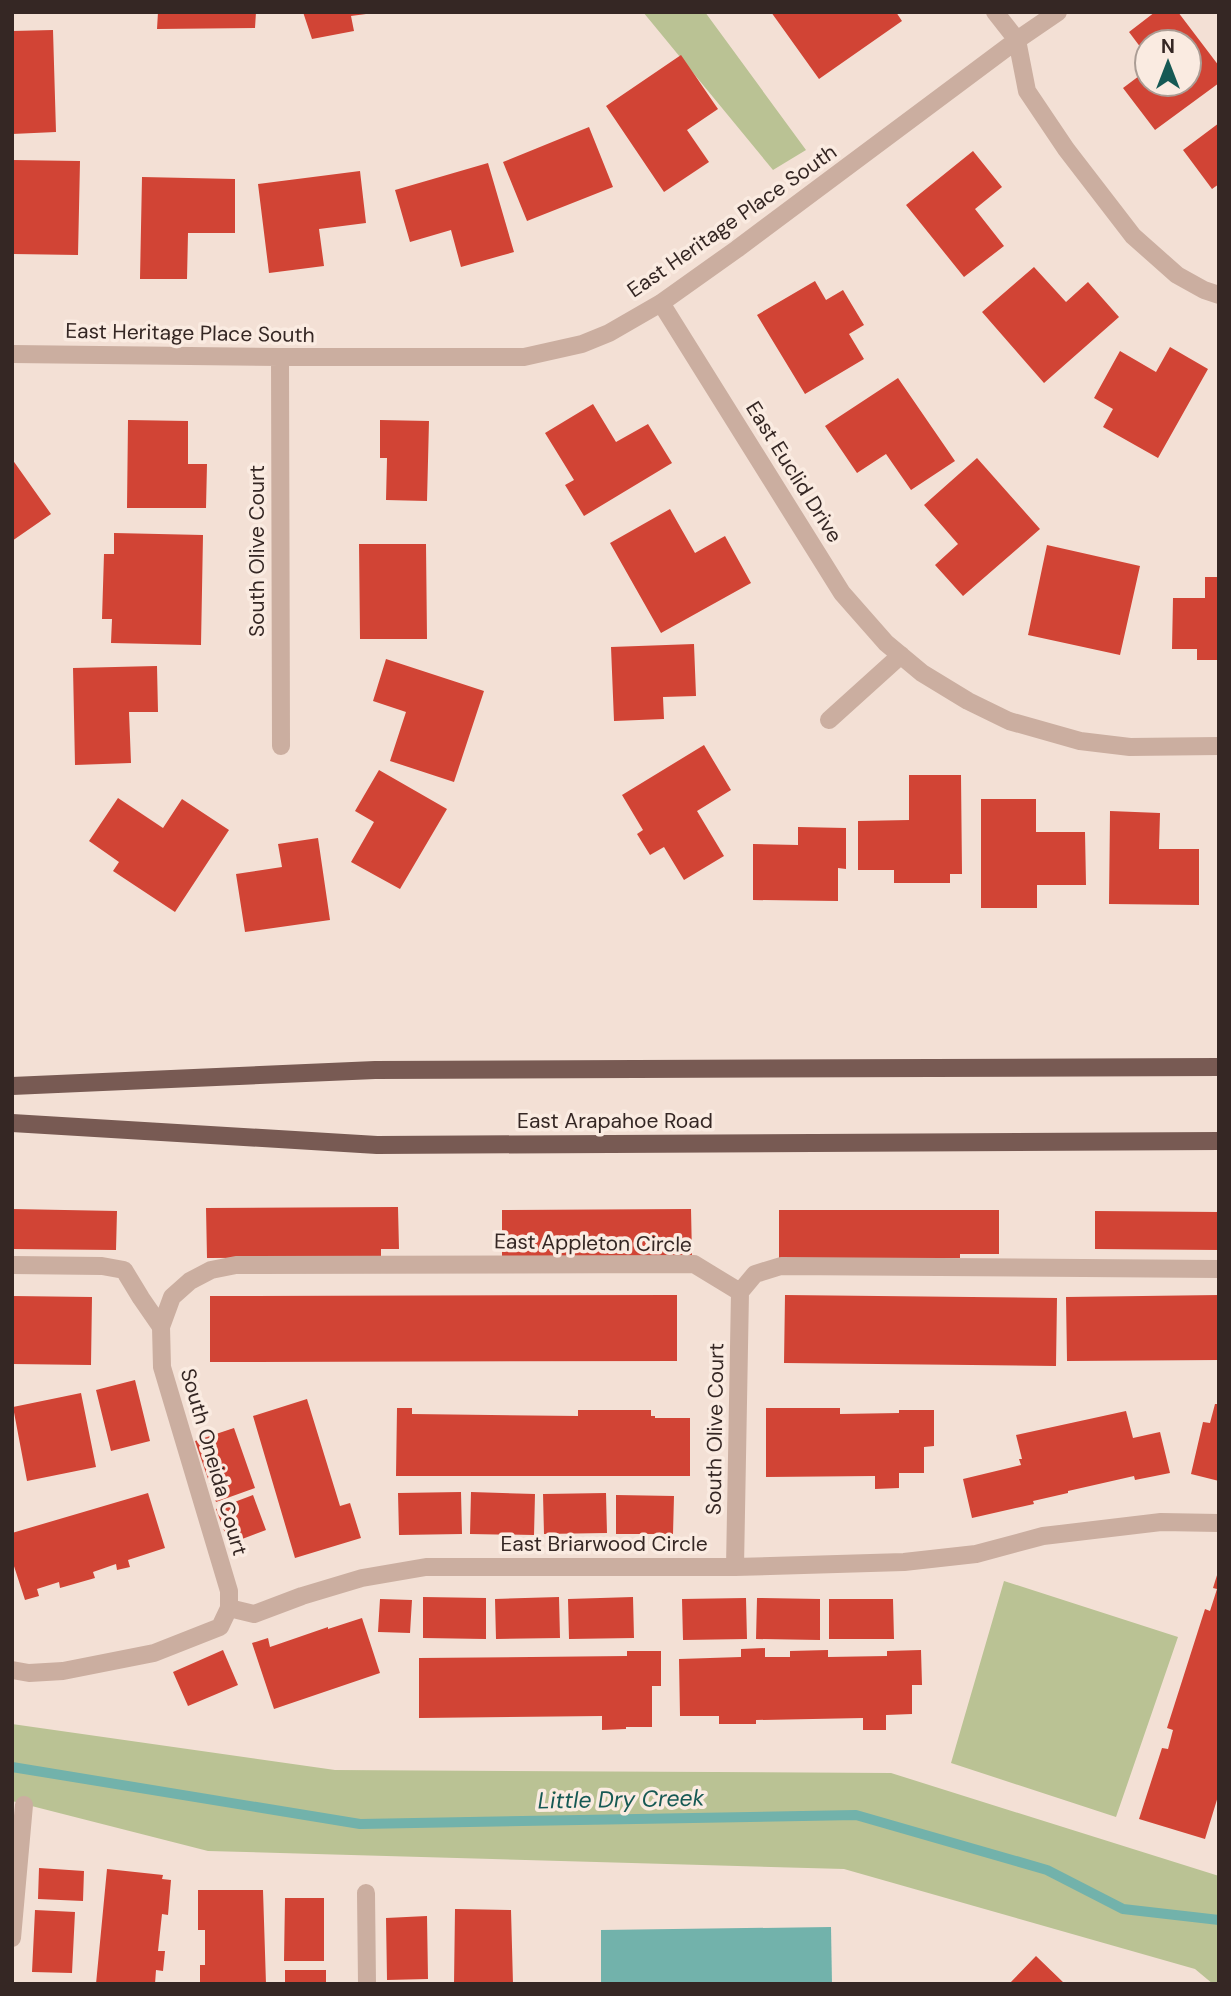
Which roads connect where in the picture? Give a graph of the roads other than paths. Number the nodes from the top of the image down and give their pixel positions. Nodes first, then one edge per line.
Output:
1 (995, 12) edge
2 (1058, 12) edge
3 (1017, 40) junction
4 (1219, 295) edge
5 (661, 303) junction
6 (12, 354) edge
7 (280, 357) junction
8 (901, 655) junction
9 (829, 720) dead end
10 (281, 746) dead end
11 (1219, 746) edge
12 (1219, 1067) edge
13 (12, 1086) edge
14 (12, 1124) edge
15 (1219, 1141) edge
16 (12, 1265) edge
17 (1219, 1269) edge
18 (740, 1292) junction
19 (161, 1327) junction
20 (1219, 1523) edge
21 (735, 1567) junction
22 (229, 1608) junction
23 (12, 1670) edge
24 (24, 1805) dead end
25 (366, 1894) dead end
26 (12, 1938) edge
27 (367, 1984) edge

1 - 3 street
2 - 3 street, East Heritage Place South
3 - 4 street
3 - 5 street, East Heritage Place South
5 - 7 street, East Heritage Place South
5 - 8 street, East Euclid Drive
6 - 7 street, East Heritage Place South
7 - 10 street, South Olive Court
8 - 9 street
8 - 11 street, East Euclid Drive
12 - 13 main road
14 - 15 main road, East Arapahoe Road
16 - 19 street
17 - 18 street
18 - 19 street, East Appleton Circle
18 - 21 street, South Olive Court
19 - 22 street, South Oneida Court
20 - 21 street, East Briarwood Circle
21 - 22 street, East Briarwood Circle
22 - 23 street
24 - 26 street
25 - 27 street

